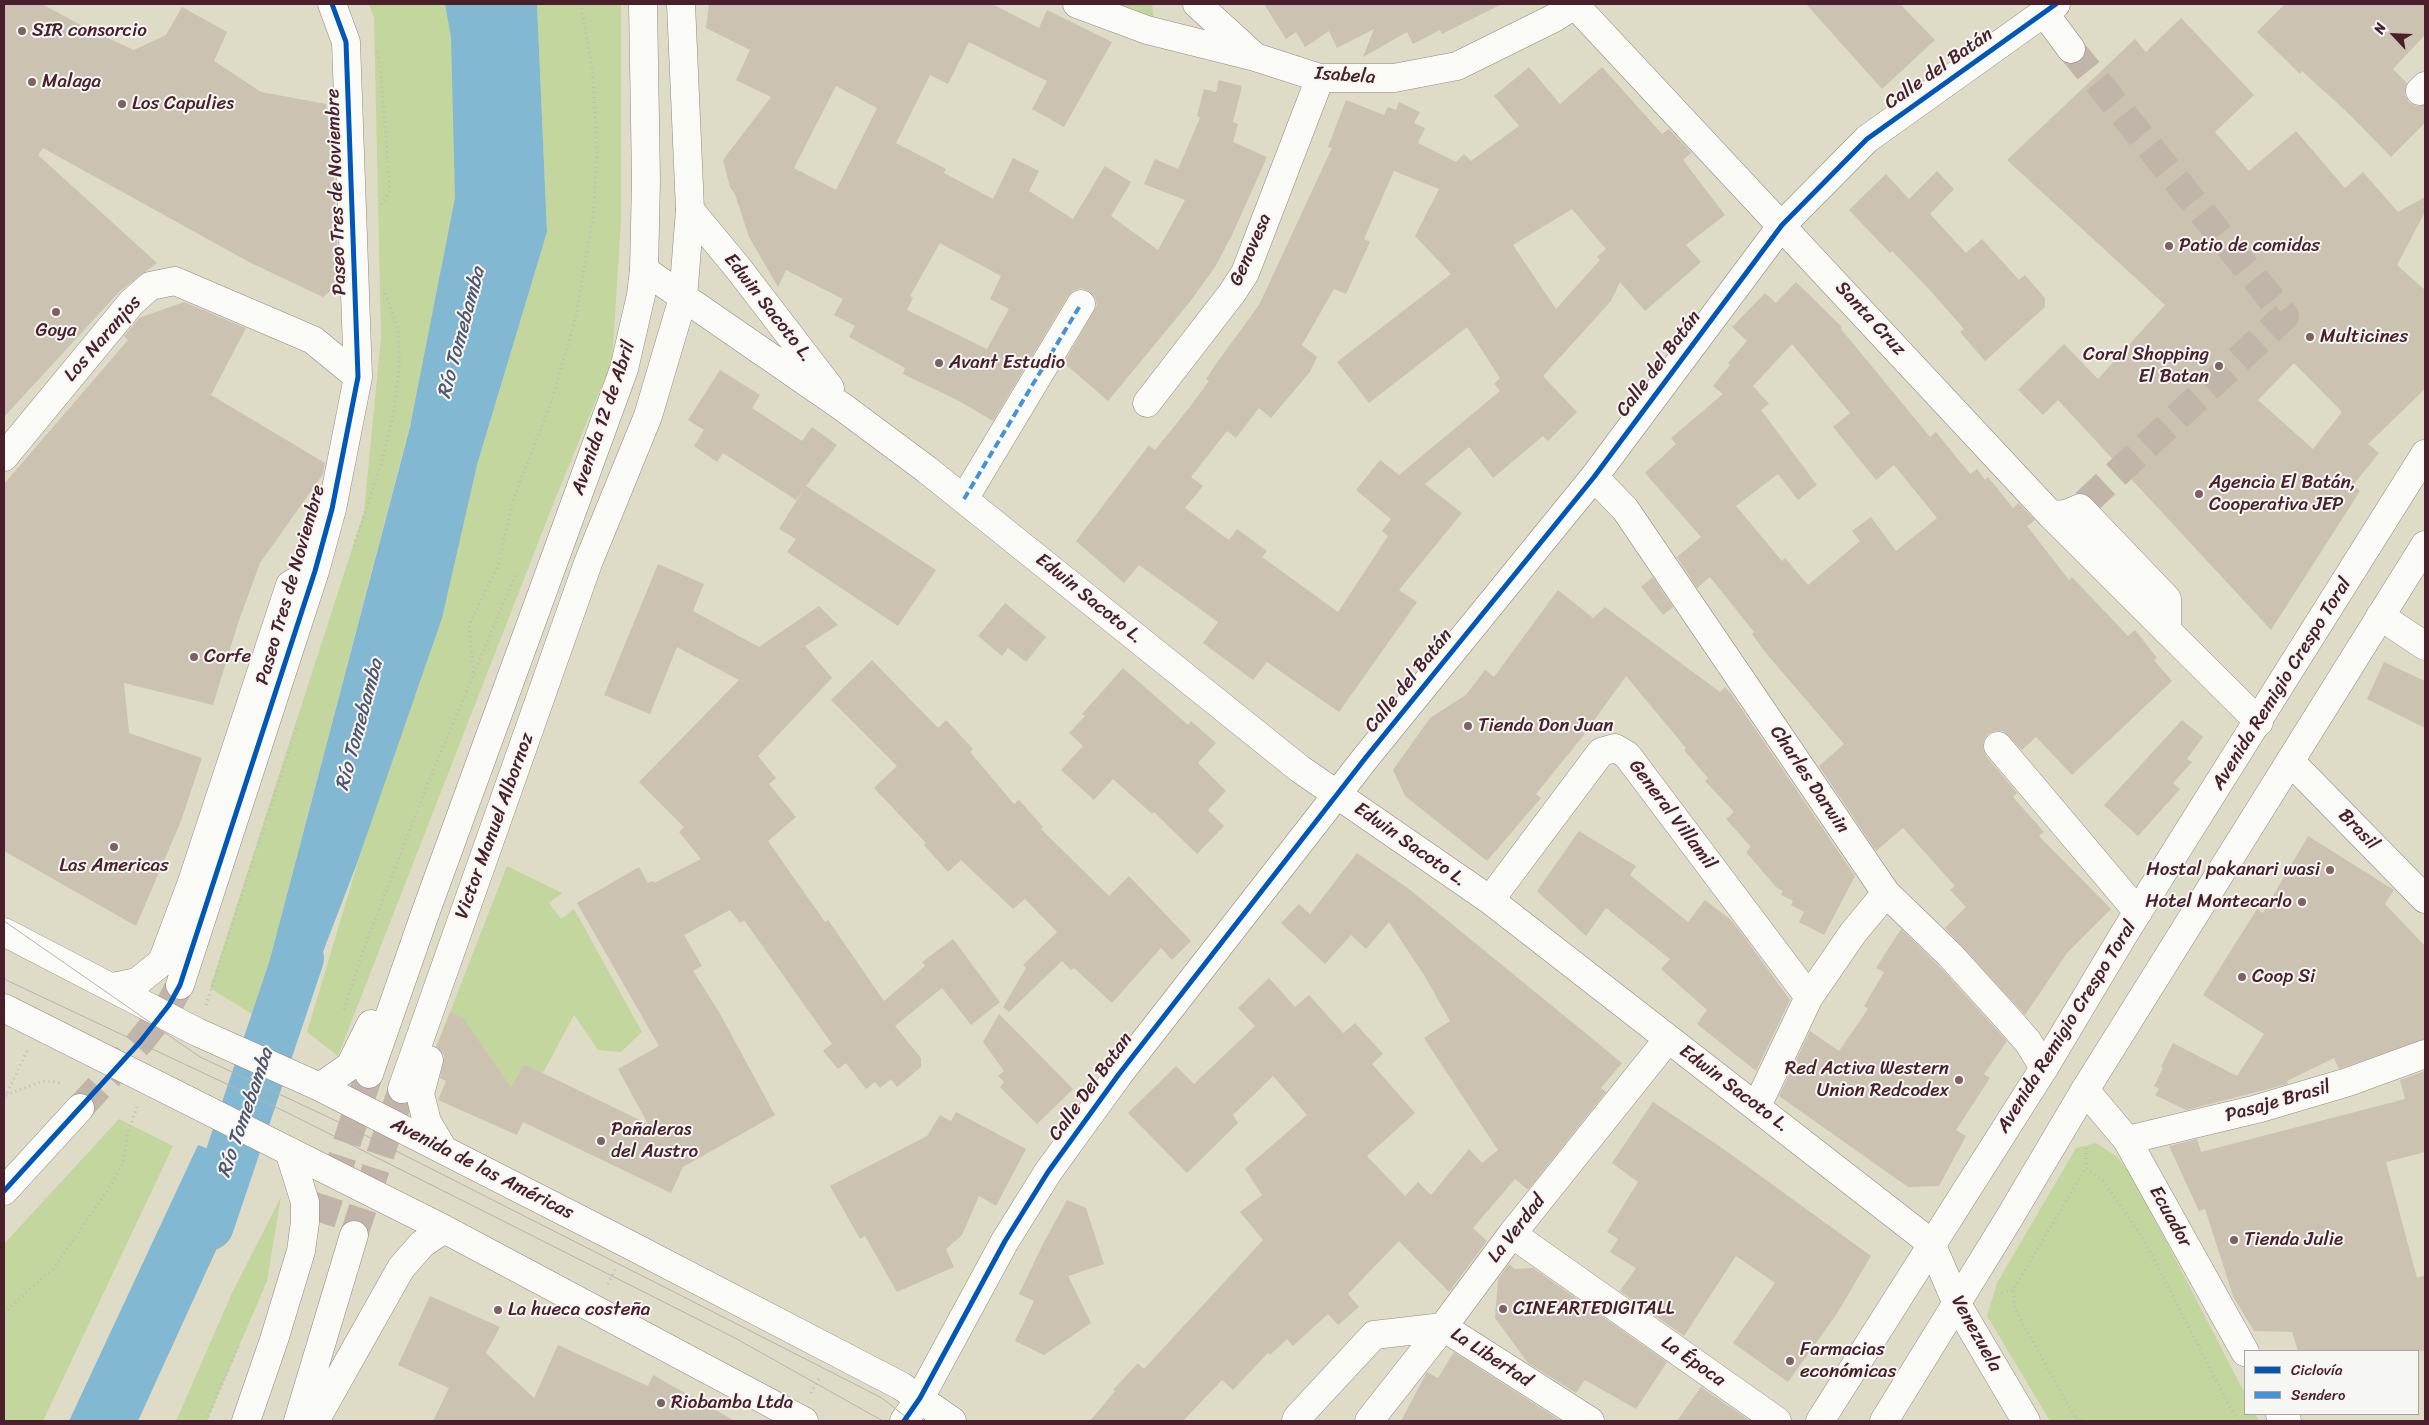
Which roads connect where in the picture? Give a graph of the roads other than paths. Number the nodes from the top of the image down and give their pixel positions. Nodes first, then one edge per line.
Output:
1 (332, 4) edge
2 (643, 4) edge
3 (681, 4) edge
4 (1077, 4) edge
5 (1197, 4) edge
6 (1561, 8) edge
7 (2050, 9) edge
8 (2071, 49) tunnel mouth
9 (1255, 57) junction
10 (1320, 78) junction
11 (690, 210) junction
12 (1782, 224) junction
13 (644, 270) junction
14 (683, 298) junction
15 (1081, 304) dead end
16 (358, 377) junction
17 (1147, 403) dead end
18 (844, 408) junction
19 (2425, 454) edge
20 (4, 457) edge
21 (1594, 477) junction
22 (964, 499) junction
23 (2051, 515) junction
24 (2425, 546) edge
25 (588, 563) junction
26 (315, 570) junction
27 (2380, 616) junction
28 (2167, 631) junction
29 (2425, 646) edge
30 (2259, 722) junction
31 (1998, 746) dead end
32 (483, 758) junction
33 (2290, 761) junction
34 (1337, 795) junction
35 (1886, 894) junction
36 (2425, 899) edge
37 (1490, 900) junction
38 (2138, 912) junction
39 (4, 932) edge
40 (180, 985) tunnel mouth
41 (113, 987) junction
42 (1809, 997) junction
43 (4, 1008) edge
44 (1668, 1039) junction
45 (2425, 1054) edge
46 (2044, 1068) junction
47 (369, 1074) tunnel mouth
48 (317, 1086) junction
49 (402, 1088) tunnel mouth
50 (2085, 1090) junction
51 (74, 1097) tunnel mouth
52 (1757, 1106) junction
53 (2127, 1140) junction
54 (443, 1149) junction
55 (287, 1150) junction
56 (4, 1191) edge
57 (322, 1223) tunnel mouth
58 (444, 1229) junction
59 (1512, 1234) junction
60 (354, 1235) tunnel mouth
61 (1931, 1243) junction
62 (1957, 1304) junction
63 (1443, 1327) junction
64 (2244, 1350) edge
65 (920, 1398) junction
66 (801, 1420) edge
67 (246, 1421) edge
68 (260, 1421) edge
69 (298, 1421) edge
70 (316, 1421) edge
71 (904, 1421) edge
72 (952, 1421) edge
73 (1296, 1421) edge
74 (1369, 1421) edge
75 (1590, 1421) edge
76 (1776, 1421) edge
77 (1820, 1421) edge
78 (1884, 1421) edge
79 (2026, 1421) edge

1 - 16 street, Paseo Tres de Noviembre
2 - 13 street, Avenida 12 de Abril
3 - 11 street, Avenida 12 de Abril
4 - 9 street, Isabela
5 - 9 street
6 - 10 street, Isabela
6 - 12 street, Santa Cruz
7 - 8 street
7 - 12 street, Calle del Batán
9 - 10 street, Isabela
10 - 17 street, Genovesa
11 - 14 street, Avenida 12 de Abril
11 - 18 street, Edwin Sacoto L.
12 - 21 street, Calle del Batán
12 - 23 street, Santa Cruz
13 - 14 street, Edwin Sacoto L.
13 - 32 street, Avenida 12 de Abril
14 - 18 street, Edwin Sacoto L.
14 - 25 street, Avenida 12 de Abril
15 - 22 street
16 - 20 street, Los Naranjos
16 - 26 street, Paseo Tres de Noviembre
18 - 22 street, Edwin Sacoto L.
19 - 30 street, Avenida Remigio Crespo Toral
21 - 34 street, Calle del Batán
21 - 35 street, Charles Darwin
22 - 34 street, Edwin Sacoto L.
23 - 28 street, Santa Cruz
23 - 28 street
24 - 27 street
25 - 49 street, Victor Manuel Albornoz
25 - 54 street
26 - 40 street, Paseo Tres de Noviembre
26 - 41 street, Paseo Tres de Noviembre
27 - 29 street
27 - 33 street
28 - 30 street, Santa Cruz
30 - 38 street, Avenida Remigio Crespo Toral
31 - 38 street
32 - 47 street, Victor Manuel Albornoz
32 - 48 street
33 - 36 street, Brasil
33 - 50 street
34 - 37 street, Edwin Sacoto L.
34 - 65 street, Calle Del Batan
35 - 42 street
35 - 46 street, Charles Darwin
37 - 42 street, General Villamil
37 - 44 street, Edwin Sacoto L.
38 - 46 street, Avenida Remigio Crespo Toral
39 - 41 street, Avenida de las Américas
41 - 48 street, Avenida de las Américas
42 - 52 street
43 - 55 street
44 - 52 street, Edwin Sacoto L.
44 - 59 street, La Verdad
45 - 53 street, Pasaje Brasil
46 - 61 street, Avenida Remigio Crespo Toral
48 - 54 street, Avenida de las Américas
50 - 53 street, Ecuador
50 - 62 street
51 - 56 street
52 - 61 street, Edwin Sacoto L.
53 - 64 street, Ecuador
54 - 65 street, Avenida de las Américas
55 - 58 street
55 - 67 street
57 - 68 street
58 - 66 street
58 - 70 street
59 - 63 street, La Verdad
59 - 76 street, La Época
60 - 69 street
61 - 62 street, Venezuela
61 - 77 street, Avenida Remigio Crespo Toral
62 - 78 street
62 - 79 street, Venezuela
63 - 73 street, La Libertad
63 - 74 street, La Verdad
63 - 75 street, La Libertad
65 - 71 street, Calle Del Batan
65 - 72 street, Avenida de las Américas

